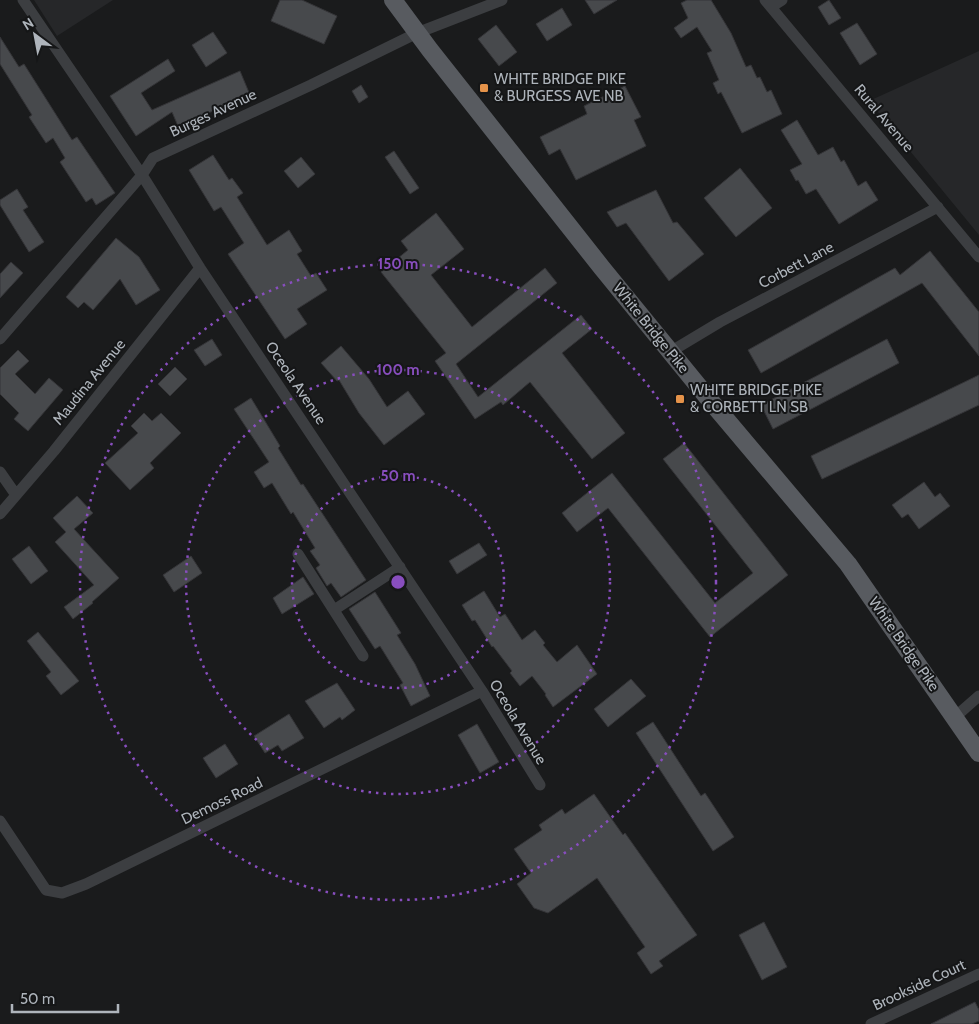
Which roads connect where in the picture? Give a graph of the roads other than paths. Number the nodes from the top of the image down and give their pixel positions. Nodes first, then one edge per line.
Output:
1 (23, 0) edge
2 (393, 0) edge
3 (502, 0) edge
4 (782, 0) edge
5 (768, 4) edge
6 (417, 33) junction
7 (142, 176) junction
8 (938, 207) junction
9 (979, 257) edge
10 (200, 268) junction
11 (0, 339) edge
12 (670, 352) junction
13 (0, 472) edge
14 (16, 495) junction
15 (0, 514) edge
16 (298, 554) dead end
17 (400, 567) junction
18 (334, 610) junction
19 (364, 656) dead end
20 (482, 691) junction
21 (979, 696) edge
22 (955, 717) junction
23 (979, 752) edge
24 (540, 786) dead end
25 (0, 821) edge
26 (979, 974) edge
27 (871, 1024) edge

1 - 7 street, Oceola Avenue
2 - 6 main road, White Bridge Pike
3 - 6 street, Burges Avenue
4 - 5 street
5 - 8 street, Rural Avenue
6 - 7 street, Burges Avenue
6 - 12 main road, White Bridge Pike
7 - 10 street, Oceola Avenue
7 - 11 street, Burges Avenue
8 - 9 street, Rural Avenue
8 - 12 street, Corbett Lane
10 - 14 street, Maudina Avenue
10 - 17 street, Oceola Avenue
12 - 22 main road, White Bridge Pike
13 - 14 street
14 - 15 street, Maudina Avenue
16 - 18 street
17 - 18 street
17 - 20 street, Oceola Avenue
18 - 19 street
20 - 24 street, Oceola Avenue
20 - 25 street, Demoss Road
21 - 22 street
22 - 23 main road, White Bridge Pike
26 - 27 street, Brookside Court

